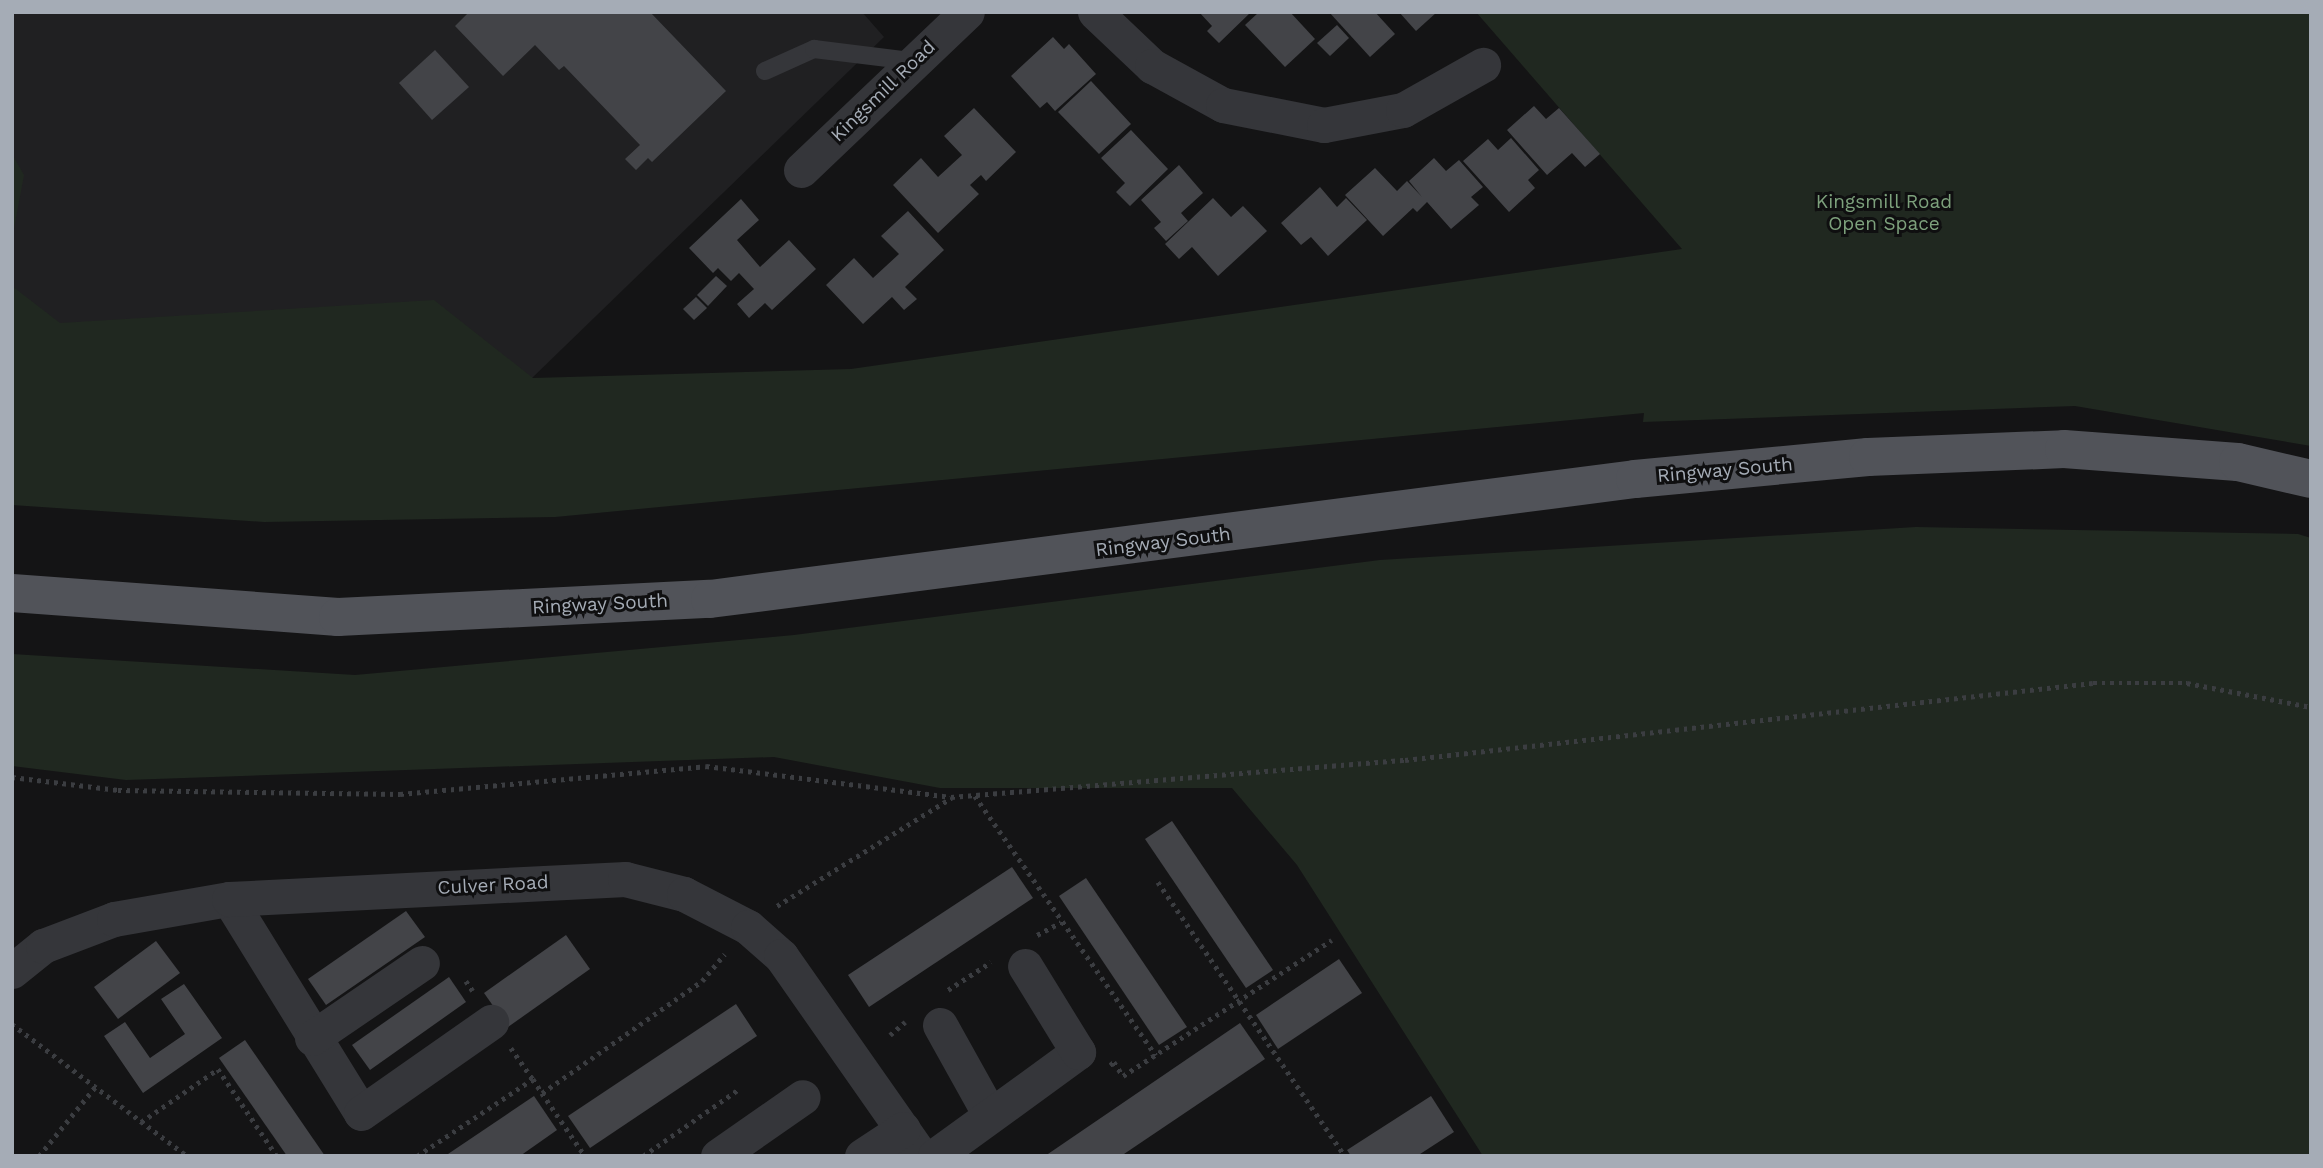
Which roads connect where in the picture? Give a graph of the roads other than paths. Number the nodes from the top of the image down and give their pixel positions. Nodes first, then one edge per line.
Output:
1 (967, 12) edge
2 (1095, 12) edge
3 (912, 61) junction
4 (1483, 65) dead end
5 (765, 71) dead end
6 (801, 170) dead end
7 (2311, 479) edge
8 (12, 593) edge
9 (229, 898) junction
10 (1017, 954) road end
11 (422, 963) dead end
12 (12, 971) edge
13 (928, 1014) road end
14 (491, 1022) dead end
15 (312, 1038) junction
16 (803, 1097) dead end
17 (989, 1113) junction
18 (912, 1142) edge
19 (718, 1156) edge
20 (862, 1156) edge
21 (935, 1156) edge

1 - 3 street, Kingsmill Road
2 - 4 street
3 - 5 lane
3 - 6 street, Kingsmill Road
7 - 8 main road, Ringway South
9 - 12 street, Culver Road
9 - 15 street
9 - 18 street, Culver Road
10 - 17 street
11 - 15 street
13 - 17 street
14 - 15 street
16 - 19 street
17 - 21 street
18 - 20 street, Culver Road

